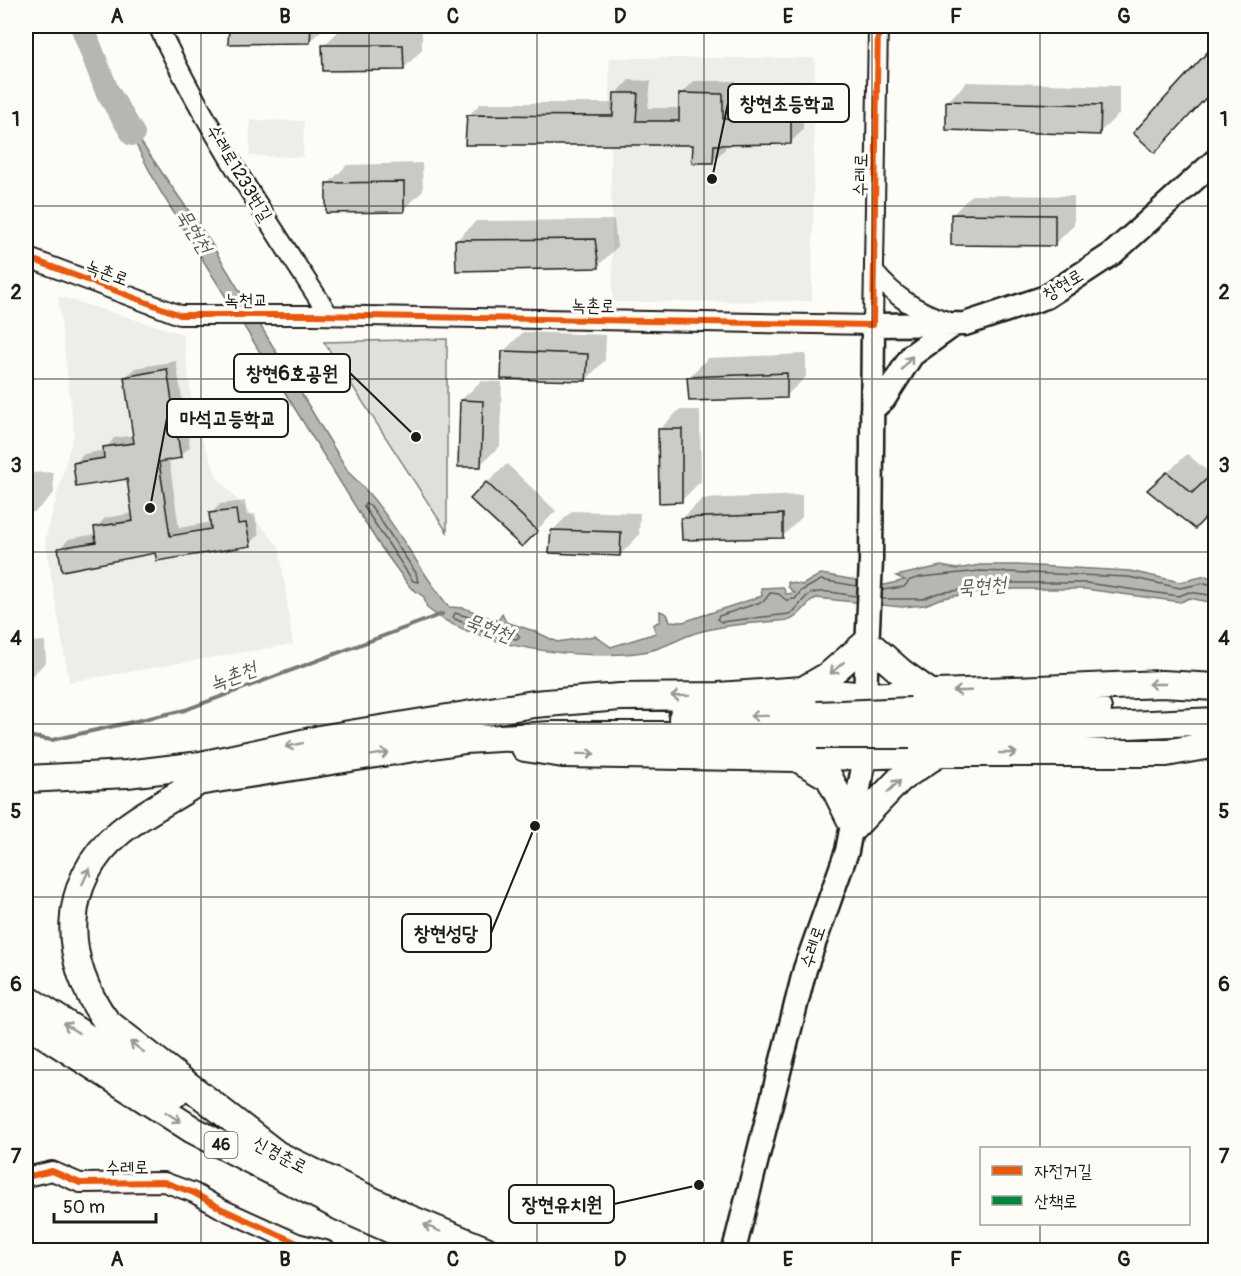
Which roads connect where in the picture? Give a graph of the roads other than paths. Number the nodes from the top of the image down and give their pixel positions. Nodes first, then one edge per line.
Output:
1 (158, 26) edge
2 (878, 26) edge
3 (1215, 160) edge
4 (26, 256) edge
5 (874, 272) junction
6 (180, 315) joint
7 (321, 315) junction
8 (955, 324) junction
9 (873, 325) junction
10 (872, 410) junction
11 (867, 642) junction
12 (1215, 687) edge
13 (803, 690) junction
14 (929, 692) junction
15 (865, 696) junction
16 (1215, 708) edge
17 (1215, 721) edge
18 (910, 723) junction
19 (817, 725) junction
20 (325, 738) junction
21 (465, 740) junction
22 (1215, 744) edge
23 (939, 753) junction
24 (865, 757) junction
25 (796, 758) junction
26 (26, 769) edge
27 (127, 774) junction
28 (26, 779) edge
29 (198, 782) junction
30 (26, 792) edge
31 (854, 827) junction
32 (26, 998) edge
33 (26, 1023) edge
34 (283, 1159) junction
35 (26, 1178) edge
36 (325, 1251) edge
37 (437, 1251) edge
38 (486, 1251) edge
39 (734, 1251) edge

1 - 7 street, 수레로1233번길
2 - 5 street, 수레로
3 - 8 main road, 창현로
4 - 6 street, 녹촌로
5 - 8 street
5 - 9 street, 수레로
6 - 7 street, 녹천교
7 - 9 street, 녹촌로
8 - 9 main road, 창현로
10 -> 8 main road
9 - 10 main road, 수레로
10 - 11 main road, 수레로
11 -> 13 highway
11 - 14 highway
11 - 15 main road, 수레로
12 -> 14 highway
13 - 15 highway
13 -> 20 highway
14 - 15 highway
15 - 24 main road, 수레로
16 - 18 highway
17 - 18 highway
18 - 19 highway, bridge
19 -> 20 highway
19 - 21 highway
20 -> 27 highway
21 -> 25 highway
29 -> 21 highway
23 -> 22 highway
23 - 24 highway
31 -> 23 highway
24 - 25 highway
24 - 31 main road, 수레로
25 - 31 highway
26 - 27 highway
27 - 28 highway
29 - 30 highway
34 -> 29 highway
31 - 39 main road, 수레로
34 -> 32 highway, 신경춘로
33 -> 37 highway, 신경춘로 / 46
38 -> 34 highway, 신경춘로
35 - 36 street, 수레로

